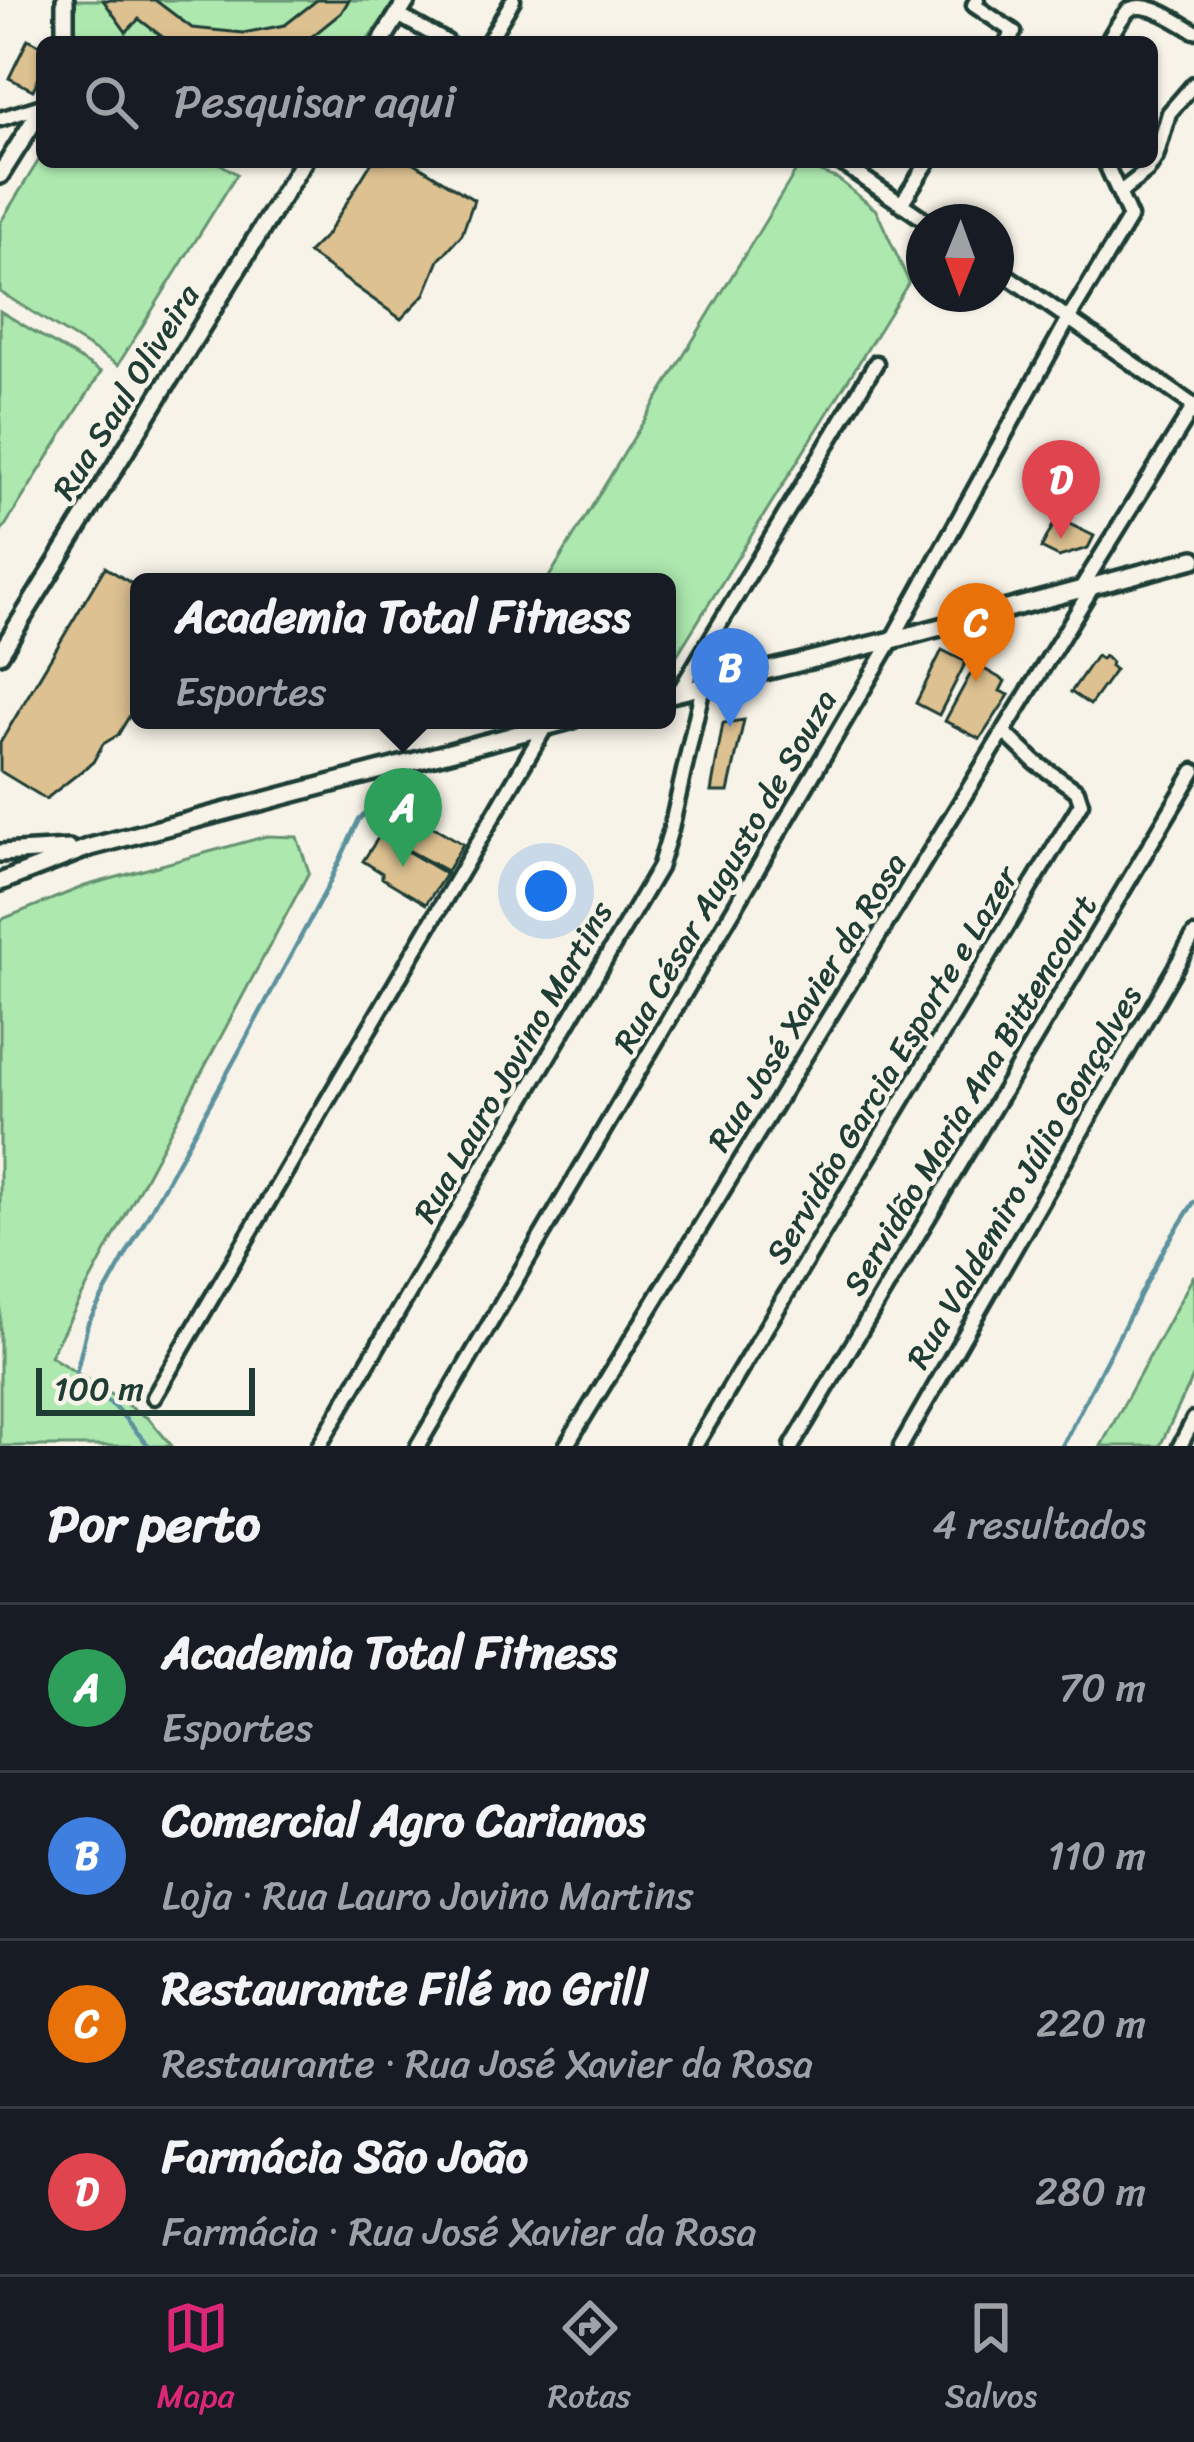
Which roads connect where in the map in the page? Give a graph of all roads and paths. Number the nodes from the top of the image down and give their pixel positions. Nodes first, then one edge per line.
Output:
1 (65, 0) edge
2 (513, 0) edge
3 (977, 0) edge
4 (402, 7) edge
5 (1194, 32) edge
6 (65, 36) edge
7 (384, 36) edge
8 (438, 36) edge
9 (492, 36) edge
10 (1011, 36) edge
11 (1111, 36) edge
12 (1194, 84) edge
13 (36, 109) edge
14 (36, 117) edge
15 (0, 119) edge
16 (1158, 150) edge
17 (299, 168) edge
18 (849, 168) edge
19 (924, 168) edge
20 (1108, 168) edge
21 (1149, 168) edge
22 (0, 175) edge
23 (1119, 193) junction
24 (901, 203) junction
25 (906, 207) edge
26 (1014, 280) edge
27 (1069, 318) junction
28 (876, 363) dead end
29 (1194, 406) edge
30 (1194, 559) edge
31 (1087, 588) junction
32 (892, 640) junction
33 (0, 654) edge
34 (703, 686) junction
35 (676, 689) edge
36 (676, 693) edge
37 (538, 729) edge
38 (545, 729) edge
39 (1004, 732) junction
40 (1194, 771) edge
41 (90, 848) junction
42 (0, 853) edge
43 (0, 882) edge
44 (1194, 934) edge
45 (154, 1396) dead end
46 (1194, 1419) edge
47 (320, 1446) edge
48 (418, 1446) edge
49 (566, 1446) edge
50 (695, 1446) edge
51 (792, 1446) edge
52 (901, 1446) edge
53 (1180, 1446) edge

1 - 6 street
2 - 9 street
3 - 10 street
4 - 7 street
4 - 8 street
5 - 11 street
12 - 16 street
13 - 15 street
14 - 22 street
17 - 33 street, Rua Saul Oliveira
18 - 24 street
19 - 24 street
20 - 23 street
21 - 23 street
23 - 27 street, Rua César Augusto de Souza
24 - 25 street
26 - 27 street
27 - 29 street
27 - 32 street, Rua César Augusto de Souza
28 - 35 street
29 - 31 street, Rua José Xavier da Rosa
30 - 31 street
31 - 32 street
31 - 39 street, Rua José Xavier da Rosa
32 - 34 street
32 - 48 street, Rua César Augusto de Souza
34 - 36 street
34 - 47 street, Rua Lauro Jovino Martins
37 - 41 street
38 - 45 street
39 - 49 street, Rua José Xavier da Rosa
39 - 50 street, Servidão Garcia Esporte e Lazer
40 - 51 street, Servidão Maria Ana Bittencourt
41 - 42 street
41 - 43 street
44 - 52 street, Rua Valdemiro Júlio Gonçalves
46 - 53 street

